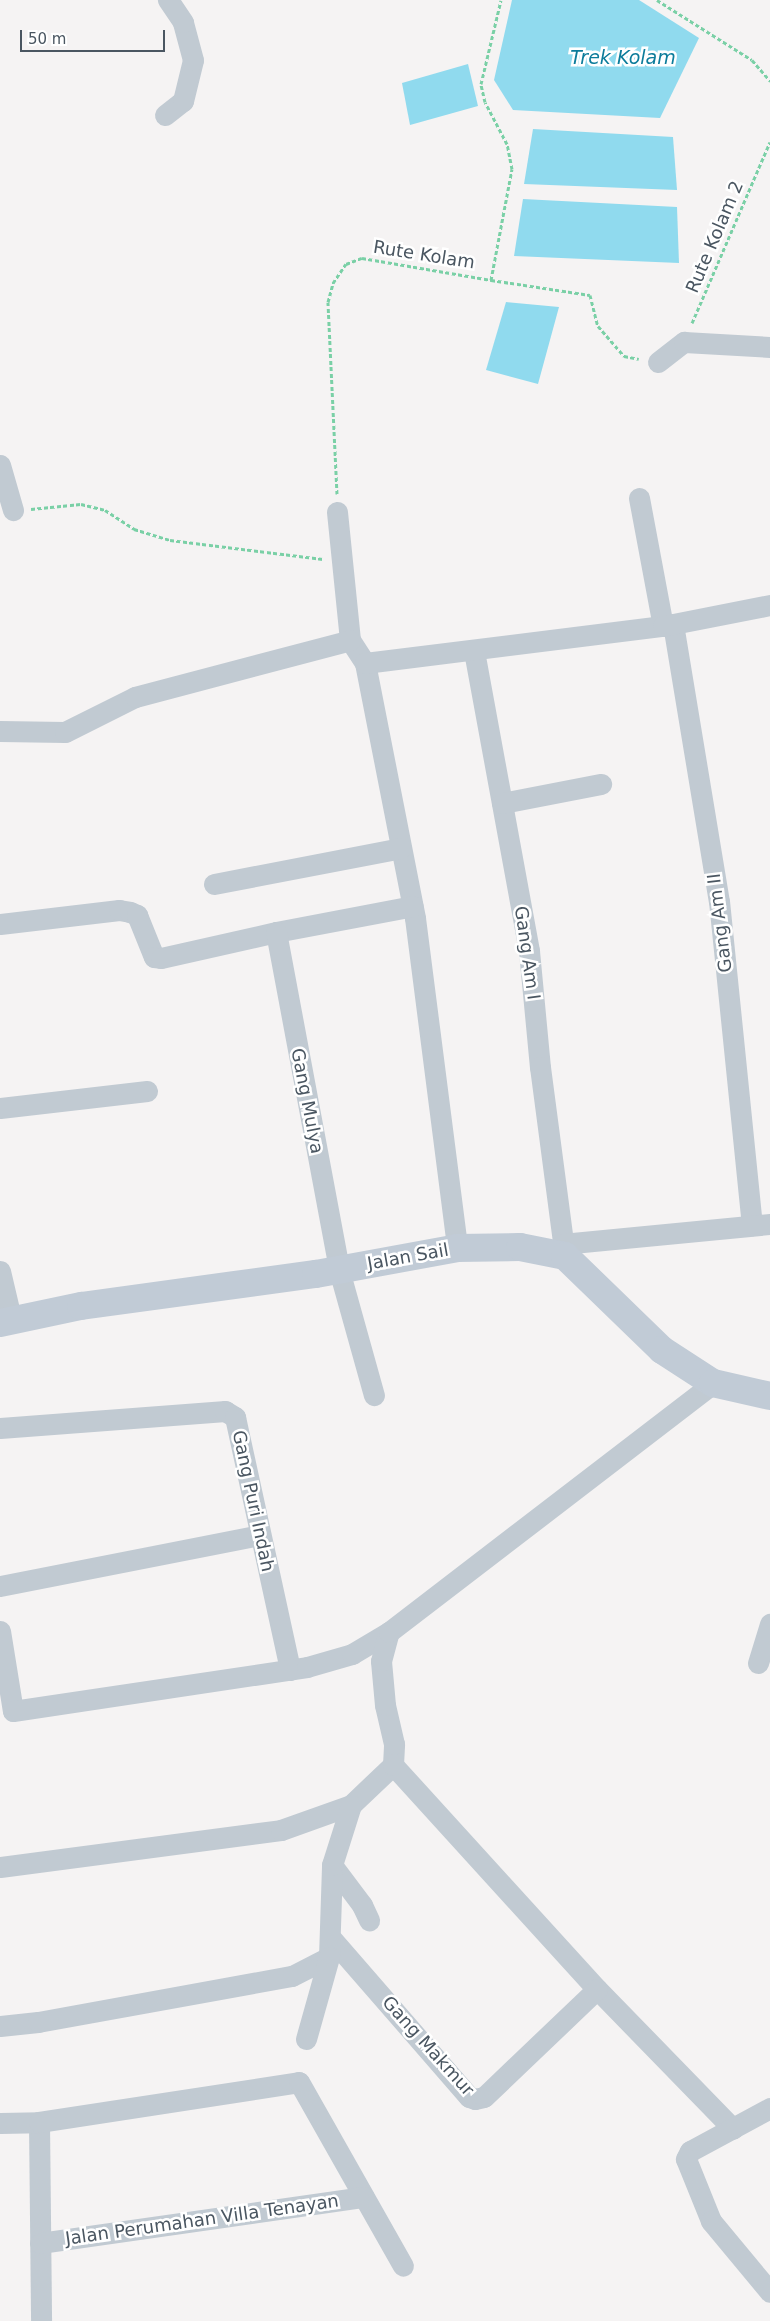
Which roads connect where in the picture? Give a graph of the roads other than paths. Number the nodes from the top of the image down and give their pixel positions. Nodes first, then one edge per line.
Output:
1 (168, 0) edge
2 (165, 115) dead end
3 (770, 347) edge
4 (658, 362) road end
5 (0, 466) edge
6 (639, 498) dead end
7 (13, 510) road end
8 (337, 512) road end
9 (770, 605) edge
10 (668, 625) junction
11 (350, 640) junction
12 (474, 651) junction
13 (365, 662) junction
14 (0, 732) edge
15 (601, 784) dead end
16 (502, 803) junction
17 (401, 848) junction
18 (214, 884) dead end
19 (413, 906) junction
20 (0, 924) edge
21 (276, 932) junction
22 (147, 1091) dead end
23 (0, 1108) edge
24 (761, 1225) edge
25 (457, 1248) junction
26 (563, 1250) junction
27 (339, 1270) junction
28 (0, 1272) edge
29 (6, 1322) edge
30 (713, 1382) junction
31 (374, 1395) dead end
32 (770, 1396) edge
33 (0, 1428) edge
34 (260, 1535) junction
35 (0, 1586) edge
36 (770, 1624) edge
37 (0, 1631) edge
38 (389, 1632) junction
39 (758, 1663) dead end
40 (290, 1670) junction
41 (393, 1765) junction
42 (351, 1805) junction
43 (332, 1865) junction
44 (0, 1867) edge
45 (369, 1920) dead end
46 (330, 1947) junction
47 (597, 1989) junction
48 (0, 2026) edge
49 (306, 2039) dead end
50 (770, 2108) edge
51 (39, 2122) junction
52 (0, 2123) edge
53 (733, 2129) junction
54 (364, 2197) junction
55 (40, 2243) junction
56 (403, 2266) dead end
57 (770, 2292) edge
58 (41, 2321) edge

1 - 2 street
3 - 4 street
5 - 7 street
6 - 10 street, Gang Am II
8 - 11 street
9 - 10 street
10 - 12 street
10 - 24 street, Gang Am II
11 - 13 street
11 - 14 street
12 - 13 street
12 - 16 street, Gang Am I
13 - 17 street
15 - 16 street
16 - 26 street, Gang Am I
17 - 18 street
17 - 19 street
19 - 21 street
19 - 25 street
20 - 21 street
21 - 27 street, Gang Mulya
22 - 23 street
24 - 26 street
25 - 26 street, Jalan Sail
25 - 27 street, Jalan Sail
26 - 30 street
27 - 29 street, Jalan Sail
27 - 31 street, Gang Mulya
28 - 29 street
30 - 32 street
30 - 38 street
33 - 34 street, Gang Puri Indah
34 - 35 street
34 - 40 street, Gang Puri Indah
36 - 39 street
37 - 40 street
38 - 40 street
38 - 41 street
41 - 42 street
41 - 47 street
42 - 43 street
42 - 44 street
43 - 45 street
43 - 46 street
46 - 47 street, Gang Makmur
46 - 48 street
46 - 49 street
47 - 53 street
50 - 53 street
51 - 52 street, Jalan Perumahan Villa Tenayan
51 - 54 street, Jalan Perumahan Villa Tenayan
51 - 55 street, Jalan Perumahan Villa Tenayan
53 - 57 street
54 - 55 street, Jalan Perumahan Villa Tenayan
54 - 56 street, Jalan Perumahan Villa Tenayan
55 - 58 street, Jalan Perumahan Villa Tenayan

